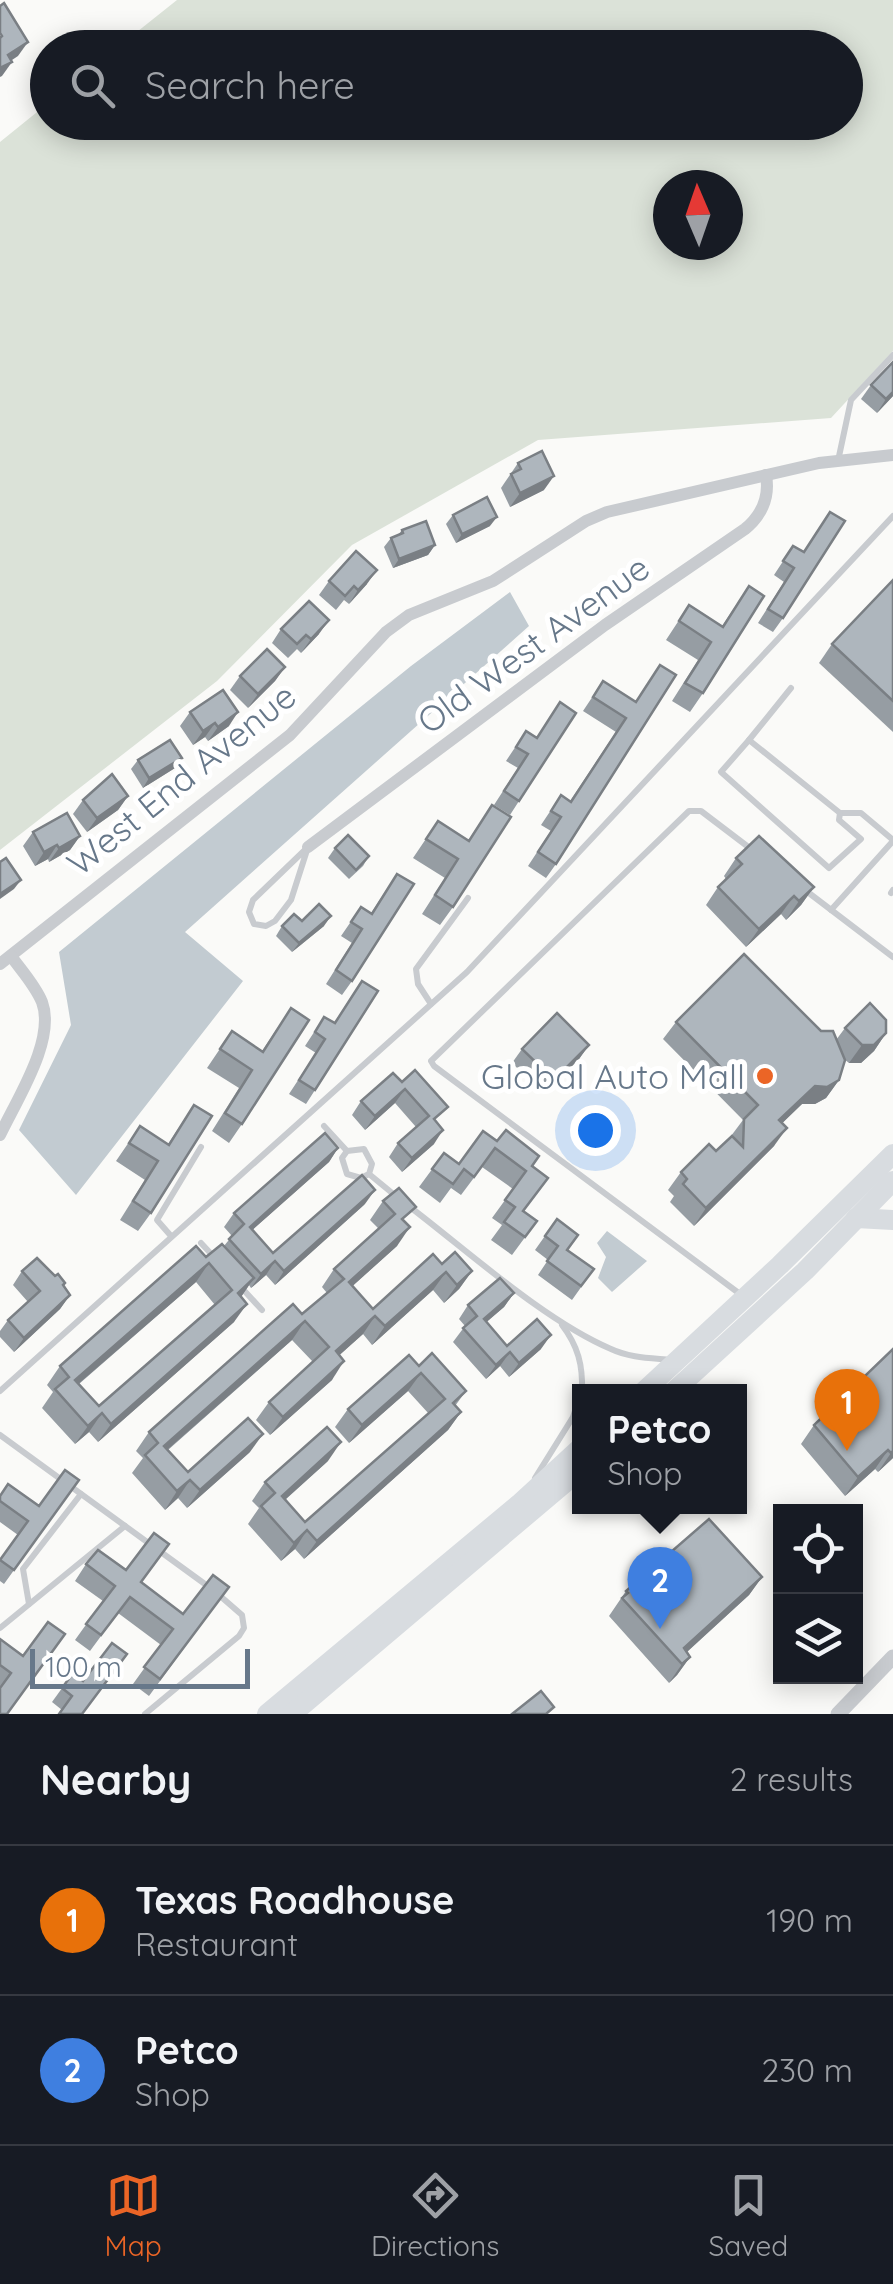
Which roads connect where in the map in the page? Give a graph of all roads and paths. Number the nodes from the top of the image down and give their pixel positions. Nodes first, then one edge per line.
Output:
1 (893, 355) edge
2 (893, 456) edge
3 (838, 461) junction
4 (766, 476) junction
5 (893, 516) edge
6 (791, 688) dead end
7 (749, 740) junction
8 (840, 813) junction
9 (893, 840) edge
10 (308, 847) junction
11 (764, 859) edge
12 (796, 884) edge
13 (468, 898) edge
14 (830, 910) junction
15 (893, 958) edge
16 (5, 960) edge
17 (431, 1004) junction
18 (324, 1126) dead end
19 (0, 1135) edge
20 (202, 1147) edge
21 (347, 1151) junction
22 (893, 1154) edge
23 (369, 1174) junction
24 (893, 1181) edge
25 (856, 1218) junction
26 (893, 1220) edge
27 (171, 1236) junction
28 (202, 1243) dead end
29 (226, 1270) edge
30 (238, 1284) edge
31 (746, 1297) junction
32 (262, 1310) dead end
33 (559, 1320) junction
34 (677, 1360) junction
35 (581, 1384) edge
36 (652, 1384) edge
37 (681, 1384) edge
38 (0, 1391) edge
39 (572, 1418) edge
40 (0, 1435) edge
41 (572, 1455) edge
42 (572, 1477) edge
43 (81, 1494) junction
44 (519, 1504) junction
45 (126, 1526) junction
46 (30, 1604) junction
47 (0, 1628) edge
48 (893, 1657) edge
49 (145, 1714) edge
50 (267, 1714) edge
51 (292, 1714) edge
52 (838, 1714) edge

1 - 3 lane
2 - 3 street, West End Avenue
3 - 4 street, West End Avenue
4 - 10 street, Old West Avenue
4 - 16 street, West End Avenue
5 - 17 lane
6 - 7 lane
7 - 8 lane
7 - 8 lane
8 - 9 lane
9 - 14 lane
10 - 10 lane
11 - 31 lane
12 - 14 lane
13 - 17 lane
14 - 15 lane
16 - 19 street
17 - 27 lane
18 - 21 lane
20 - 27 lane
21 - 23 lane
21 - 23 lane
22 - 31 highway
23 - 33 lane
24 - 25 highway
25 - 26 highway
25 - 37 highway
27 - 38 lane
28 - 29 lane
30 - 32 lane
31 - 34 highway
33 - 34 lane
33 - 35 lane
34 - 36 highway
39 - 44 lane
40 - 43 lane
41 - 44 highway
42 - 51 highway
43 - 45 lane
43 - 46 lane
44 - 50 highway
45 - 46 lane
45 - 49 lane
46 - 47 lane
48 - 52 street

